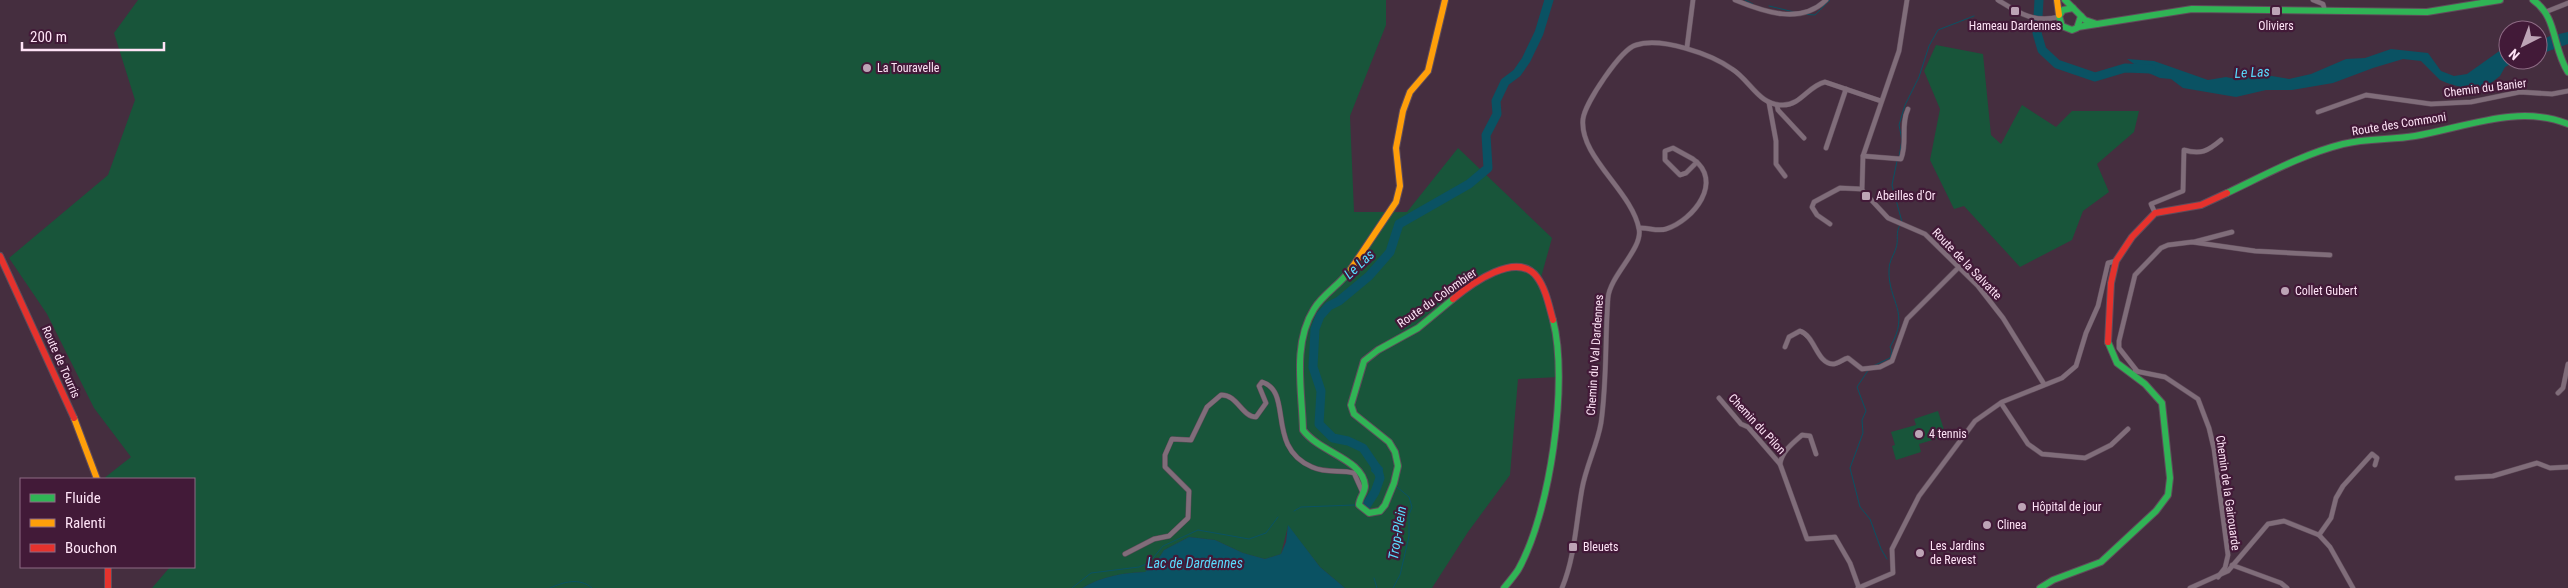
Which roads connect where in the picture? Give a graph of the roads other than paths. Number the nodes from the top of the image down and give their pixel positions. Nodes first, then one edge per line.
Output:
1 (1445, 0) edge
2 (1694, 0) edge
3 (1735, 0) edge
4 (1826, 0) edge
5 (1907, 0) edge
6 (1998, 0) edge
7 (2056, 0) edge
8 (2066, 0) edge
9 (2313, 0) edge
10 (2500, 0) edge
11 (2534, 0) edge
12 (2568, 3) edge
13 (2073, 8) junction
14 (2325, 11) junction
15 (2548, 11) junction
16 (2059, 16) junction
17 (2081, 16) junction
18 (2048, 18) junction
19 (2100, 24) junction
20 (2060, 25) junction
21 (2078, 28) junction
22 (1686, 47) junction
23 (2568, 72) edge
24 (1846, 89) junction
25 (2568, 92) edge
26 (1881, 101) junction
27 (1769, 103) junction
28 (1777, 105) junction
29 (1908, 108) dead end
30 (2318, 112) dead end
31 (2568, 124) edge
32 (1804, 138) dead end
33 (2221, 140) dead end
34 (1826, 148) dead end
35 (1863, 156) junction
36 (1696, 162) junction
37 (1785, 176) dead end
38 (1861, 189) junction
39 (2155, 213) junction
40 (1830, 224) dead end
41 (1639, 228) junction
42 (2232, 232) dead end
43 (2192, 242) junction
44 (2330, 255) dead end
45 (0, 256) edge
46 (2116, 260) junction
47 (1959, 267) junction
48 (1785, 348) dead end
49 (2568, 364) edge
50 (2137, 371) junction
51 (2126, 372) junction
52 (2044, 384) junction
53 (2558, 393) dead end
54 (1719, 398) dead end
55 (2001, 402) junction
56 (2128, 429) dead end
57 (1816, 454) dead end
58 (1780, 464) junction
59 (2375, 465) dead end
60 (2568, 467) edge
61 (97, 478) edge
62 (2457, 478) dead end
63 (1363, 493) junction
64 (2320, 535) junction
65 (1125, 554) dead end
66 (2232, 565) junction
67 (108, 568) edge
68 (2218, 577) junction
69 (108, 588) edge
70 (1504, 588) edge
71 (1562, 588) edge
72 (1859, 588) edge
73 (2040, 588) edge
74 (2190, 588) edge
75 (2287, 588) edge
76 (2353, 588) edge

1 - 63 street
2 - 22 street
3 - 4 street
5 - 26 street
6 - 18 street
7 - 16 street
8 - 13 street
9 - 14 street
10 - 14 street
11 - 15 street
12 - 15 street
13 - 16 street
13 - 17 street
14 - 19 street
15 - 23 street
16 - 18 street
16 - 20 street
17 - 19 street
17 - 21 street
18 - 20 street
19 - 21 street
20 - 21 street
22 - 27 street
22 - 41 street
24 - 26 street
24 - 28 street
24 - 34 street
25 - 30 street, Chemin du Banier
26 - 35 street
27 - 28 street
27 - 37 street
28 - 32 street
29 - 35 street
31 - 39 street, Route des Commoni
33 - 39 street
35 - 38 street
36 - 36 street
36 - 41 street
38 - 40 street
38 - 47 street, Route de la Salvatte
39 - 46 street
41 - 71 street, Chemin du Val Dardennes
42 - 43 street
43 - 44 street
43 - 50 street
45 - 61 street, Route de Tourris
46 - 51 street
46 - 52 street
47 - 48 street
47 - 52 street, Route de la Salvatte
49 - 53 street
50 - 51 street, Chemin de la Gairouarde
50 - 68 street, Chemin de la Gairouarde
51 - 73 street
52 - 55 street
54 - 58 street, Chemin du Pilon
55 - 56 street
55 - 72 street
57 - 58 street, Chemin du Pilon
58 - 72 street, Chemin du Pilon
59 - 64 street
60 - 62 street
63 - 65 street
63 - 70 street, Route du Colombier
64 - 66 street
64 - 76 street
66 - 68 street
66 - 75 street
67 - 69 street
68 - 74 street

